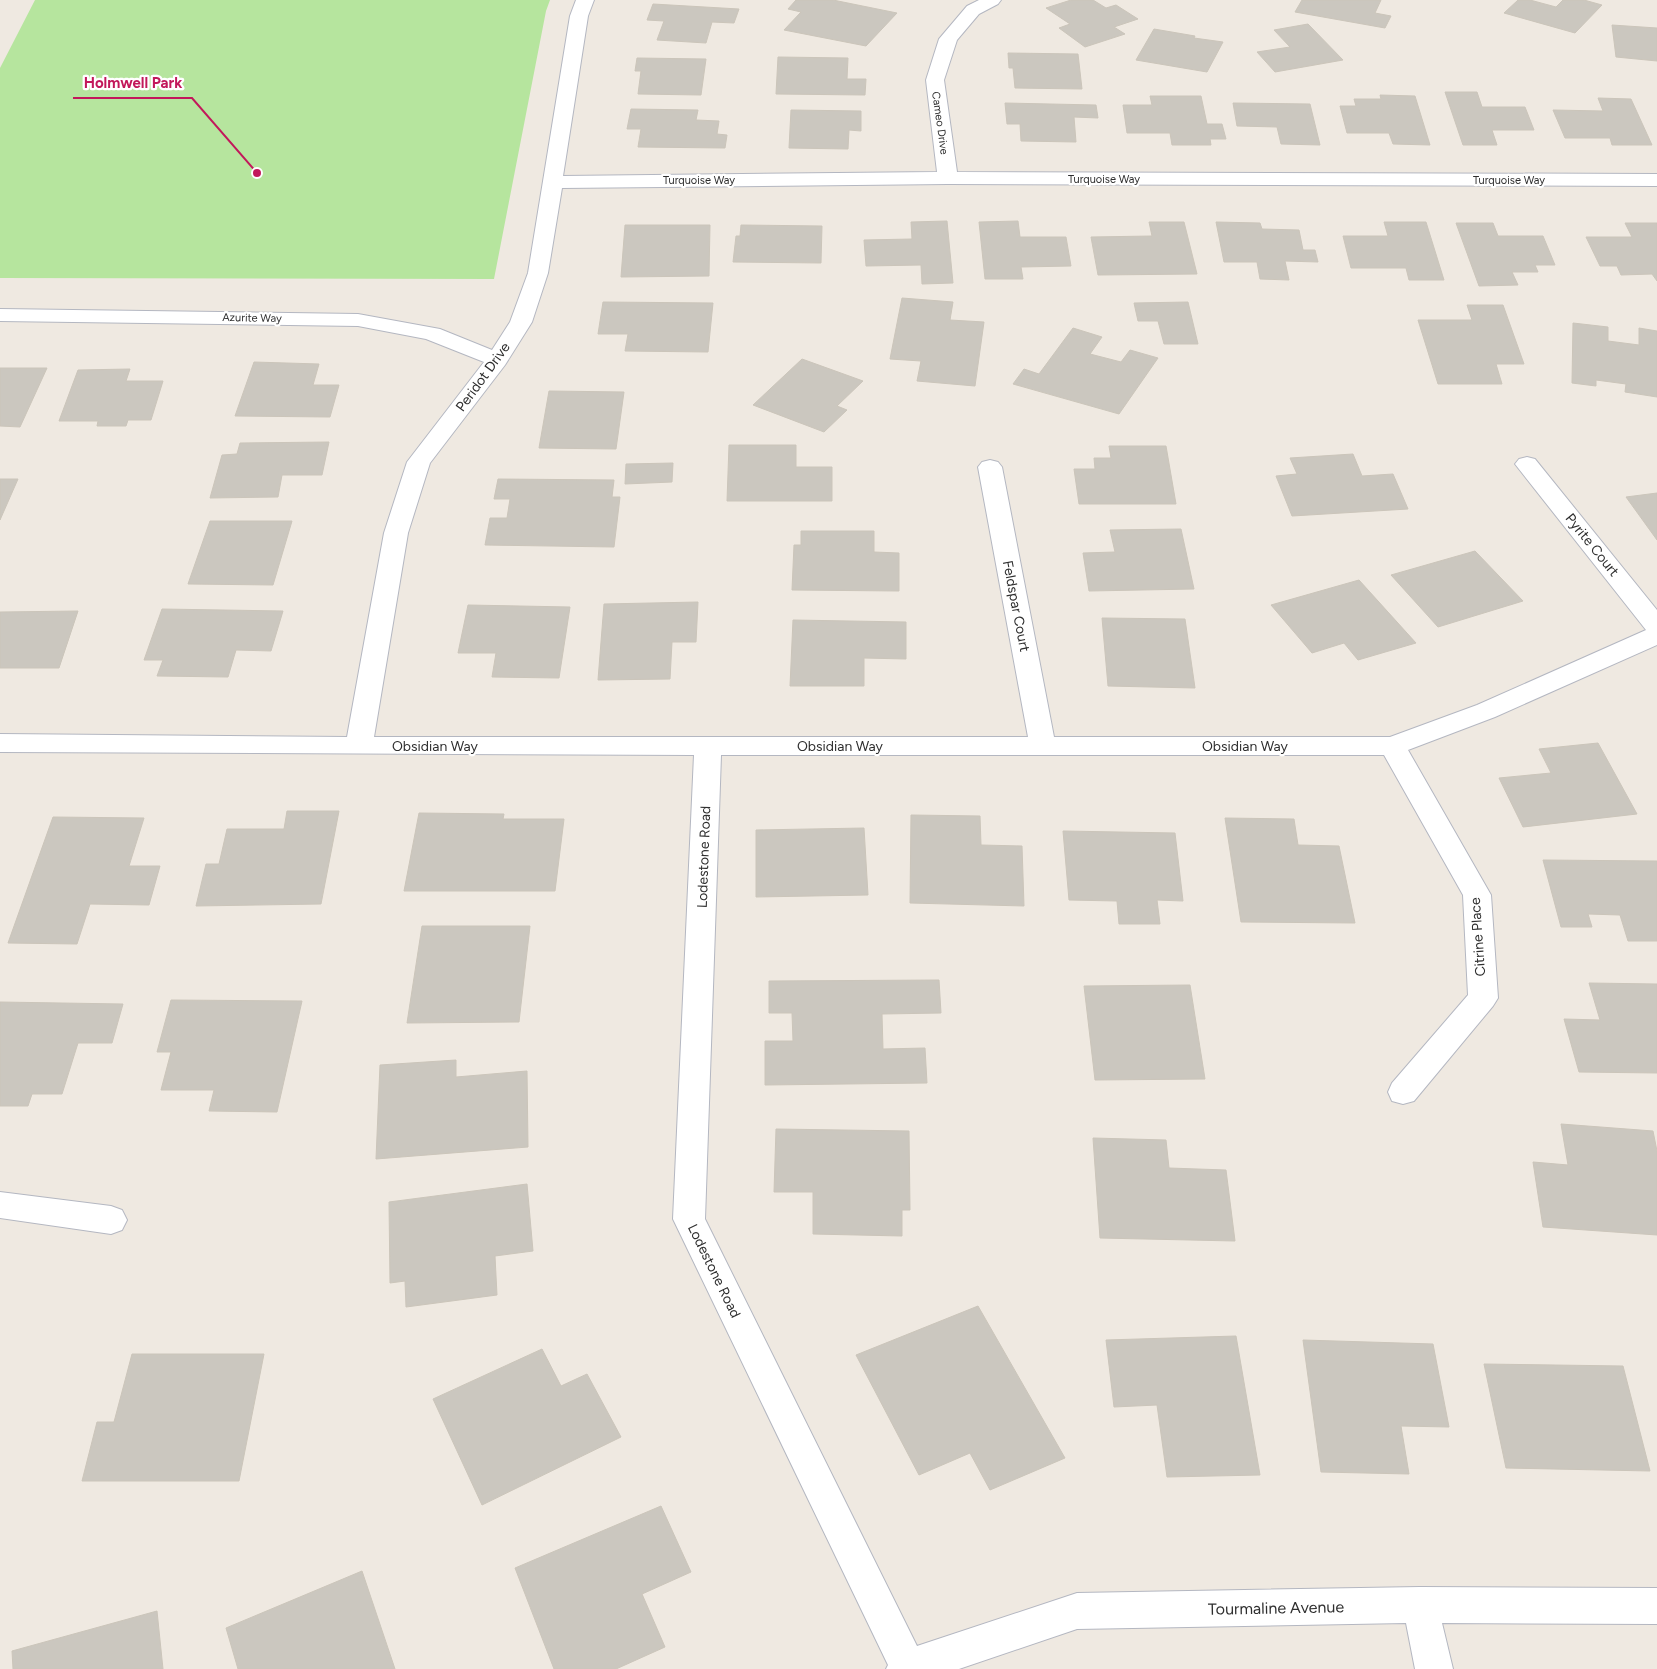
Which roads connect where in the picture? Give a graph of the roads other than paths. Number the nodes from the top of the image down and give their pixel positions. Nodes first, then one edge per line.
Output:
1 (585, 0) edge
2 (992, 0) edge
3 (948, 178) junction
4 (1657, 180) edge
5 (551, 182) junction
6 (0, 315) edge
7 (497, 360) junction
8 (1527, 464) dead end
9 (990, 467) dead end
10 (1657, 627) edge
11 (1657, 635) edge
12 (0, 743) edge
13 (358, 746) junction
14 (708, 746) junction
15 (1043, 746) junction
16 (1392, 746) junction
17 (1403, 1092) dead end
18 (0, 1205) edge
19 (110, 1220) dead end
20 (1420, 1605) junction
21 (1657, 1606) edge
22 (907, 1668) edge
23 (1434, 1669) edge

1 - 5 street, Peridot Drive
2 - 3 street, Cameo Drive
3 - 4 street, Turquoise Way
3 - 5 street, Turquoise Way
5 - 7 street, Peridot Drive
6 - 7 street, Azurite Way
7 - 13 street, Peridot Drive
8 - 10 street, Pyrite Court
9 - 15 street, Feldspar Court
11 - 16 street, Obsidian Way
12 - 13 street, Obsidian Way
13 - 14 street, Obsidian Way
14 - 15 street, Obsidian Way
14 - 22 street, Lodestone Road
15 - 16 street, Obsidian Way
16 - 17 street, Citrine Place
18 - 19 street
20 - 21 street, Tourmaline Avenue
20 - 22 street, Tourmaline Avenue
20 - 23 street

